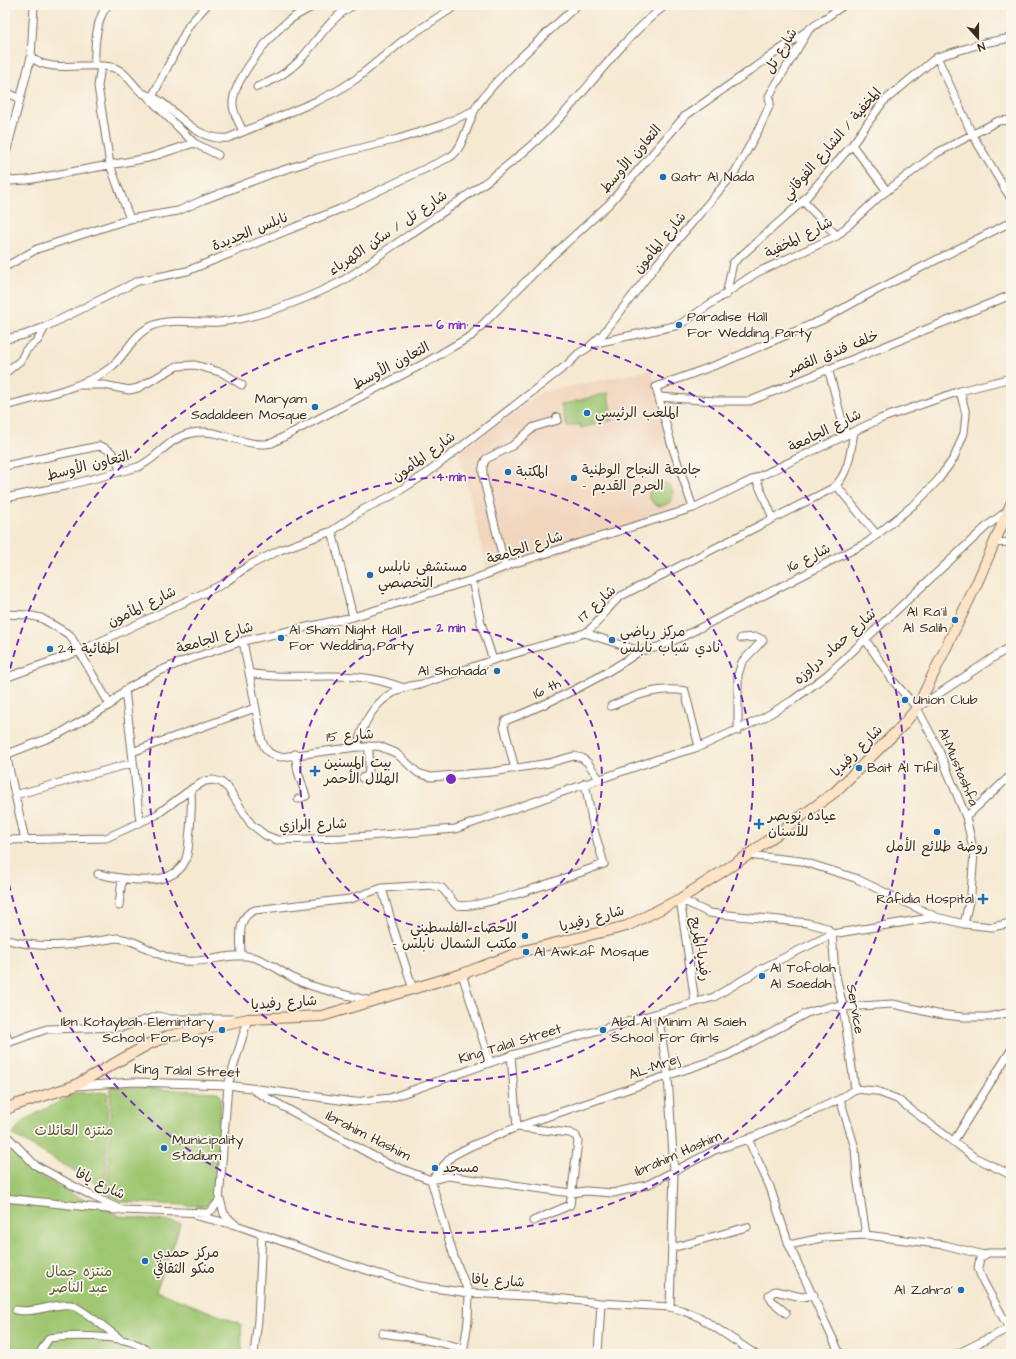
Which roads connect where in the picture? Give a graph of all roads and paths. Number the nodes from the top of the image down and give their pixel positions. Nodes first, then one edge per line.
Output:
1 (108, 5) edge
2 (207, 5) edge
3 (316, 5) edge
4 (457, 5) edge
5 (577, 5) edge
6 (666, 5) edge
7 (844, 5) edge
8 (350, 6) edge
9 (32, 7) edge
10 (810, 28) junction
11 (1011, 38) edge
12 (31, 57) junction
13 (937, 57) junction
14 (98, 66) junction
15 (257, 87) dead end
16 (5, 92) edge
17 (149, 96) junction
18 (19, 98) junction
19 (770, 104) joint
20 (475, 110) junction
21 (1011, 120) edge
22 (243, 132) junction
23 (972, 134) junction
24 (194, 144) junction
25 (852, 145) junction
26 (218, 155) dead end
27 (5, 157) edge
28 (110, 164) junction
29 (5, 176) edge
30 (887, 191) junction
31 (1011, 199) edge
32 (803, 201) junction
33 (130, 219) junction
34 (1011, 222) edge
35 (836, 236) junction
36 (5, 267) edge
37 (726, 295) junction
38 (1011, 295) edge
39 (45, 327) junction
40 (5, 339) edge
41 (584, 350) junction
42 (828, 368) junction
43 (5, 373) edge
44 (1011, 378) edge
45 (79, 385) dead end
46 (242, 386) dead end
47 (960, 391) junction
48 (659, 397) junction
49 (5, 406) edge
50 (557, 417) dead end
51 (854, 431) junction
52 (846, 435) junction
53 (5, 466) edge
54 (120, 472) junction
55 (756, 479) junction
56 (836, 485) junction
57 (5, 498) edge
58 (1009, 507) edge
59 (693, 508) junction
60 (773, 518) junction
61 (332, 531) junction
62 (877, 535) junction
63 (1011, 542) edge
64 (993, 543) junction
65 (505, 567) junction
66 (472, 580) junction
67 (5, 614) edge
68 (353, 617) junction
69 (585, 633) junction
70 (741, 638) dead end
71 (865, 639) junction
72 (243, 641) junction
73 (1011, 646) edge
74 (640, 650) junction
75 (80, 651) junction
76 (493, 660) junction
77 (249, 673) junction
78 (5, 678) edge
79 (404, 688) junction
80 (125, 690) junction
81 (110, 705) junction
82 (611, 706) dead end
83 (256, 708) junction
84 (917, 708) junction
85 (738, 731) junction
86 (369, 746) junction
87 (357, 747) junction
88 (699, 747) junction
89 (132, 752) junction
90 (6, 754) edge
91 (295, 754) junction
92 (133, 763) junction
93 (515, 768) junction
94 (1011, 775) edge
95 (362, 778) dead end
96 (599, 779) junction
97 (585, 783) junction
98 (191, 790) junction
99 (15, 795) junction
100 (298, 799) dead end
101 (966, 817) junction
102 (140, 822) junction
103 (5, 840) edge
104 (25, 840) junction
105 (748, 855) junction
106 (98, 874) dead end
107 (122, 879) junction
108 (382, 888) junction
109 (680, 899) junction
110 (119, 906) dead end
111 (936, 917) junction
112 (964, 924) junction
113 (1011, 924) edge
114 (832, 934) junction
115 (5, 939) edge
116 (240, 956) junction
117 (462, 974) junction
118 (413, 989) junction
119 (373, 1002) junction
120 (695, 1002) junction
121 (843, 1007) junction
122 (1011, 1012) edge
123 (658, 1014) junction
124 (248, 1019) junction
125 (5, 1031) edge
126 (7, 1043) edge
127 (1011, 1050) edge
128 (510, 1056) junction
129 (490, 1062) junction
130 (668, 1076) junction
131 (228, 1085) junction
132 (74, 1086) junction
133 (248, 1086) junction
134 (855, 1089) junction
135 (840, 1100) junction
136 (5, 1110) edge
137 (517, 1127) junction
138 (5, 1134) edge
139 (748, 1139) junction
140 (953, 1142) junction
141 (674, 1171) junction
142 (1011, 1176) edge
143 (432, 1180) junction
144 (572, 1193) junction
145 (220, 1197) junction
146 (5, 1198) edge
147 (122, 1210) junction
148 (183, 1213) junction
149 (533, 1221) dead end
150 (236, 1225) junction
151 (748, 1227) dead end
152 (262, 1234) junction
153 (866, 1235) junction
154 (789, 1245) junction
155 (672, 1248) junction
156 (1011, 1253) edge
157 (984, 1255) junction
158 (470, 1293) junction
159 (814, 1295) junction
160 (601, 1303) junction
161 (670, 1307) junction
162 (16, 1310) dead end
163 (786, 1312) dead end
164 (1010, 1329) edge
165 (382, 1333) dead end
166 (123, 1341) junction
167 (464, 1352) edge
168 (39, 1354) edge
169 (151, 1354) edge
170 (254, 1354) edge
171 (598, 1354) edge
172 (755, 1354) edge
173 (840, 1354) edge
174 (957, 1354) edge

1 - 14 street
2 - 17 street
3 - 22 street
4 - 22 street
5 - 20 street, نابلس الجديدة
6 - 49 street, شارع تل / سكن الكهرباء
7 - 10 street, شارع تل
8 - 15 street
9 - 12 street
10 - 19 street, شارع تل
10 - 54 street, التعاون الأوسط
11 - 13 street, المخفية / الشارع الفوقاني
12 - 14 street
12 - 18 street
13 - 23 street
13 - 25 street, المخفية / الشارع الفوقاني
14 - 17 street
14 - 28 street
16 - 18 street
17 - 22 street
17 - 24 street
18 - 27 street
19 - 41 street, شارع المأمون
20 - 33 street, نابلس الجديدة
20 - 39 street, نابلس الجديدة
21 - 23 street, شارع المخفية
23 - 30 street, شارع المخفية
23 - 31 street
24 - 26 street
24 - 28 street
25 - 30 street
25 - 32 street, المخفية / الشارع الفوقاني
28 - 29 street
28 - 33 street
30 - 35 street, شارع المخفية
32 - 35 street
32 - 37 street, المخفية / الشارع الفوقاني
33 - 36 street, نابلس الجديدة
34 - 48 street
35 - 37 street, شارع المخفية
37 - 41 street, شارع المخفية
38 - 42 street, خلف فندق القصر
39 - 40 street, نابلس الجديدة
39 - 43 street
41 - 61 street, شارع المأمون
42 - 48 street, خلف فندق القصر
42 - 52 street
44 - 47 street, شارع الجامعة
45 - 46 street
47 - 51 street, شارع الجامعة
47 - 62 street, شارع 16
48 - 59 street
50 - 65 street
51 - 52 street, شارع الجامعة
51 - 56 street
52 - 55 street, شارع الجامعة
53 - 54 street
54 - 57 street, التعاون الأوسط
55 - 59 street, شارع الجامعة
55 - 60 street
56 - 60 street, شارع 17
56 - 62 street
58 - 64 main road, شارع رفيديا
58 - 71 street, شارع حماد دراوزه
59 - 65 street, شارع الجامعة
60 - 69 street, شارع 17
61 - 68 street
61 - 75 street, شارع المأمون
62 - 74 street, شارع 16
63 - 64 street
64 - 84 main road, شارع رفيديا
65 - 66 street, شارع الجامعة
66 - 68 street, شارع الجامعة
66 - 76 street
67 - 75 street
68 - 72 street, شارع الجامعة
69 - 74 street
69 - 76 street, شارع 17
70 - 85 street
71 - 84 street, Al-Mustashfa
71 - 85 street, شارع حماد دراوزه
72 - 77 street, شارع 15
72 - 80 street, شارع الجامعة
73 - 84 street
74 - 93 street, 16 th
75 - 78 street, شارع المأمون
75 - 81 street
76 - 79 street, شارع 17
77 - 79 street
77 - 83 street, شارع 15
79 - 87 street, شارع 17
80 - 81 street, شارع الجامعة
80 - 89 street
81 - 90 street, شارع الجامعة
82 - 88 street
83 - 89 street
83 - 91 street, شارع 15
84 - 101 street, Al-Mustashfa
84 - 105 main road, شارع رفيديا
85 - 88 street, شارع حماد دراوزه
86 - 87 street, شارع 15
86 - 93 street, شارع 15
86 - 95 street
87 - 91 street, شارع 15
88 - 96 street, شارع حماد دراوزه
89 - 92 street
90 - 99 street
91 - 100 street
92 - 99 street
92 - 102 street
93 - 96 street, شارع 15
94 - 101 street
96 - 97 street, شارع حماد دراوزه
97 - 98 street, شارع الرازي
97 - 108 street
98 - 102 street, شارع الرازي
98 - 107 street
99 - 104 street
101 - 112 street, Al-Mustashfa
102 - 104 street, شارع الرازي
103 - 104 street, شارع الرازي
105 - 109 main road, شارع رفيديا
105 - 111 street
106 - 107 street
107 - 110 street
108 - 116 street
108 - 118 street
109 - 114 street
109 - 117 main road, شارع رفيديا
109 - 120 street, رفيديا-المريج
111 - 112 street
111 - 114 street, King Talal Street
112 - 113 street
114 - 120 street, King Talal Street
114 - 121 street, Service
115 - 116 street
116 - 119 street
117 - 118 main road, شارع رفيديا
117 - 129 street
118 - 119 main road, شارع رفيديا
119 - 124 main road, شارع رفيديا
120 - 123 street, King Talal Street
121 - 122 street, AL-Mrej
121 - 130 street, AL-Mrej
121 - 134 street, Service
123 - 128 street, King Talal Street
123 - 130 street
124 - 126 street
124 - 131 street
124 - 132 main road, شارع رفيديا
125 - 126 street
127 - 140 street
128 - 129 street, King Talal Street
128 - 137 street
129 - 133 street, King Talal Street
130 - 137 street, AL-Mrej
130 - 141 street
131 - 132 street, King Talal Street
131 - 133 street, King Talal Street
131 - 145 street
132 - 136 main road, شارع رفيديا
133 - 143 street, Ibrahim Hashim
134 - 135 street, Ibrahim Hashim
134 - 140 street
135 - 139 street, Ibrahim Hashim
135 - 153 street
137 - 143 street, AL-Mrej
137 - 144 street
138 - 147 street, شارع يافا
139 - 141 street, Ibrahim Hashim
139 - 154 street
140 - 142 street
141 - 144 street, Ibrahim Hashim
141 - 155 street
143 - 144 street, Ibrahim Hashim
143 - 158 street
144 - 149 street
145 - 148 street, شارع يافا
145 - 150 street
146 - 147 street
147 - 148 street, شارع يافا
148 - 150 street, شارع يافا
150 - 152 street, شارع يافا
151 - 155 street
152 - 158 street, شارع يافا
152 - 170 street
153 - 154 street
153 - 157 street
154 - 159 street
155 - 161 street
156 - 157 street
157 - 164 street
158 - 160 street, شارع يافا
158 - 167 street
159 - 163 street
159 - 173 street
160 - 161 street, شارع يافا
160 - 171 street
161 - 172 street, شارع يافا
162 - 166 street
164 - 174 street
165 - 167 street
166 - 168 street
166 - 169 street

